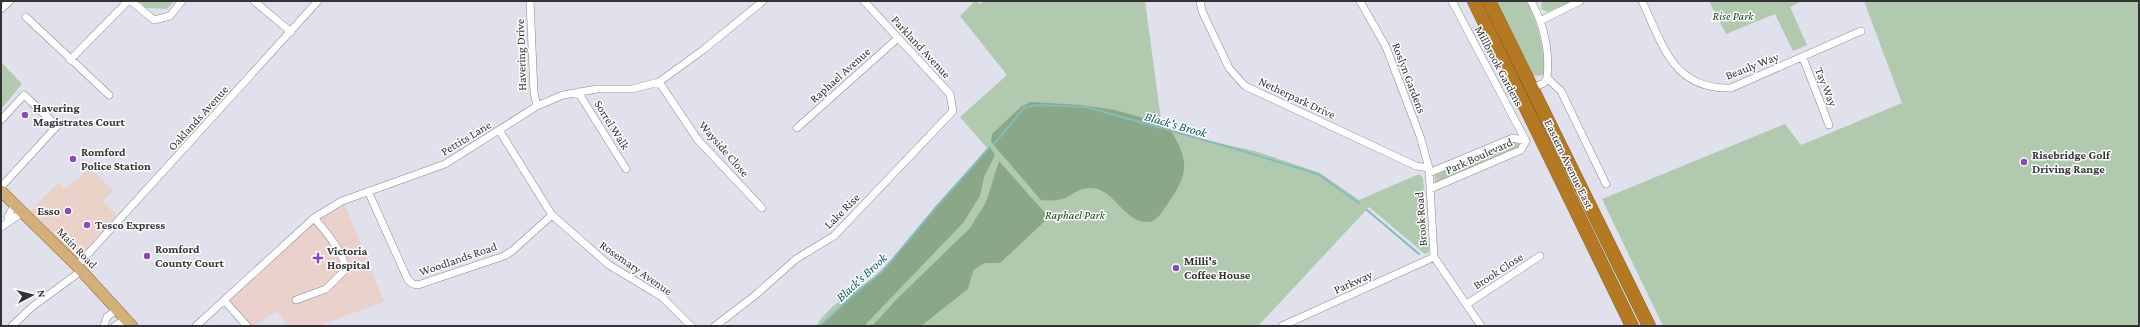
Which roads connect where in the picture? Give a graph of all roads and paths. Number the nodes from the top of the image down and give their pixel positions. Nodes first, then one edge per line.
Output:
1 (10, 1) edge
2 (128, 1) edge
3 (131, 1) edge
4 (182, 1) edge
5 (254, 1) edge
6 (318, 1) edge
7 (530, 1) edge
8 (763, 1) edge
9 (864, 1) edge
10 (1200, 1) edge
11 (1360, 1) edge
12 (1452, 1) edge
13 (1474, 1) edge
14 (1489, 1) edge
15 (1532, 1) edge
16 (1580, 1) edge
17 (1642, 1) edge
18 (1, 9) edge
19 (26, 17) dead end
20 (1540, 21) junction
21 (1861, 31) dead end
22 (291, 32) junction
23 (898, 38) junction
24 (1803, 58) junction
25 (70, 60) junction
26 (1547, 78) junction
27 (659, 82) junction
28 (1532, 88) junction
29 (578, 92) junction
30 (109, 95) dead end
31 (537, 106) junction
32 (953, 111) joint
33 (1, 120) edge
34 (1829, 125) dead end
35 (797, 128) dead end
36 (499, 130) junction
37 (1537, 134) junction
38 (1526, 141) junction
39 (626, 169) dead end
40 (1429, 170) junction
41 (1606, 184) dead end
42 (1, 187) edge
43 (1430, 189) junction
44 (1, 191) edge
45 (368, 191) junction
46 (15, 204) junction
47 (762, 208) dead end
48 (23, 212) junction
49 (552, 215) junction
50 (314, 218) junction
51 (8, 221) junction
52 (1, 227) edge
53 (1540, 256) dead end
54 (1434, 257) junction
55 (79, 268) junction
56 (224, 300) junction
57 (296, 300) dead end
58 (1467, 304) junction
59 (116, 310) junction
60 (128, 322) edge
61 (12, 326) edge
62 (104, 326) edge
63 (115, 326) edge
64 (196, 326) edge
65 (248, 326) edge
66 (691, 326) edge
67 (716, 326) edge
68 (1282, 326) edge
69 (1481, 326) edge
70 (1632, 326) edge
71 (1649, 326) edge

1 - 18 street
2 - 25 street
3 - 4 street
5 - 22 street
6 - 22 street, Oaklands Avenue
7 - 31 street, Havering Drive
8 - 27 street, Pettits Lane
9 - 23 street, Parkland Avenue
10 - 40 street, Netherpark Drive
11 - 40 street, Roslyn Gardens
12 - 38 street, Millbrook Gardens
13 - 37 highway, Eastern Avenue East
14 - 28 highway, Eastern Avenue East
15 - 20 street
16 - 20 street
17 - 24 street, Beauly Way
19 - 25 street
20 - 26 street
21 - 24 street, Beauly Way
22 - 55 street, Oaklands Avenue
23 - 32 street, Parkland Avenue
23 - 35 street, Raphael Avenue
24 - 34 street, Tay Way
25 - 30 street
26 - 28 street
26 - 41 street
27 - 29 street, Pettits Lane
27 - 47 street, Wayside Close
28 - 71 highway, Eastern Avenue East
29 - 31 street, Pettits Lane
29 - 39 street, Sorrel Walk
31 - 36 street, Pettits Lane
32 - 67 street, Lake Rise
33 - 42 street
36 - 45 street, Pettits Lane
36 - 49 street, Rosemary Avenue
37 - 38 street
37 - 70 highway, Eastern Avenue East
38 - 40 street, Park Boulevard
38 - 43 street, Park Boulevard
40 - 43 street, Brook Road
43 - 54 street, Brook Road
44 - 46 main road, Main Road
45 - 49 street, Woodlands Road
45 - 50 street, Pettits Lane
46 - 48 main road, Main Road
46 - 51 street
48 - 51 street
48 - 55 main road, Main Road
49 - 66 street, Rosemary Avenue
50 - 56 street, Pettits Lane
50 - 57 street
51 - 52 street
53 - 58 street, Brook Close
54 - 58 street, Brook Road
54 - 68 street, Parkway
55 - 59 main road, Main Road
55 - 61 street, Oaklands Avenue
56 - 64 street, Pettits Lane
56 - 65 street
58 - 69 street, Brook Road
59 - 60 main road, Main Road
59 - 62 street
60 - 63 street

